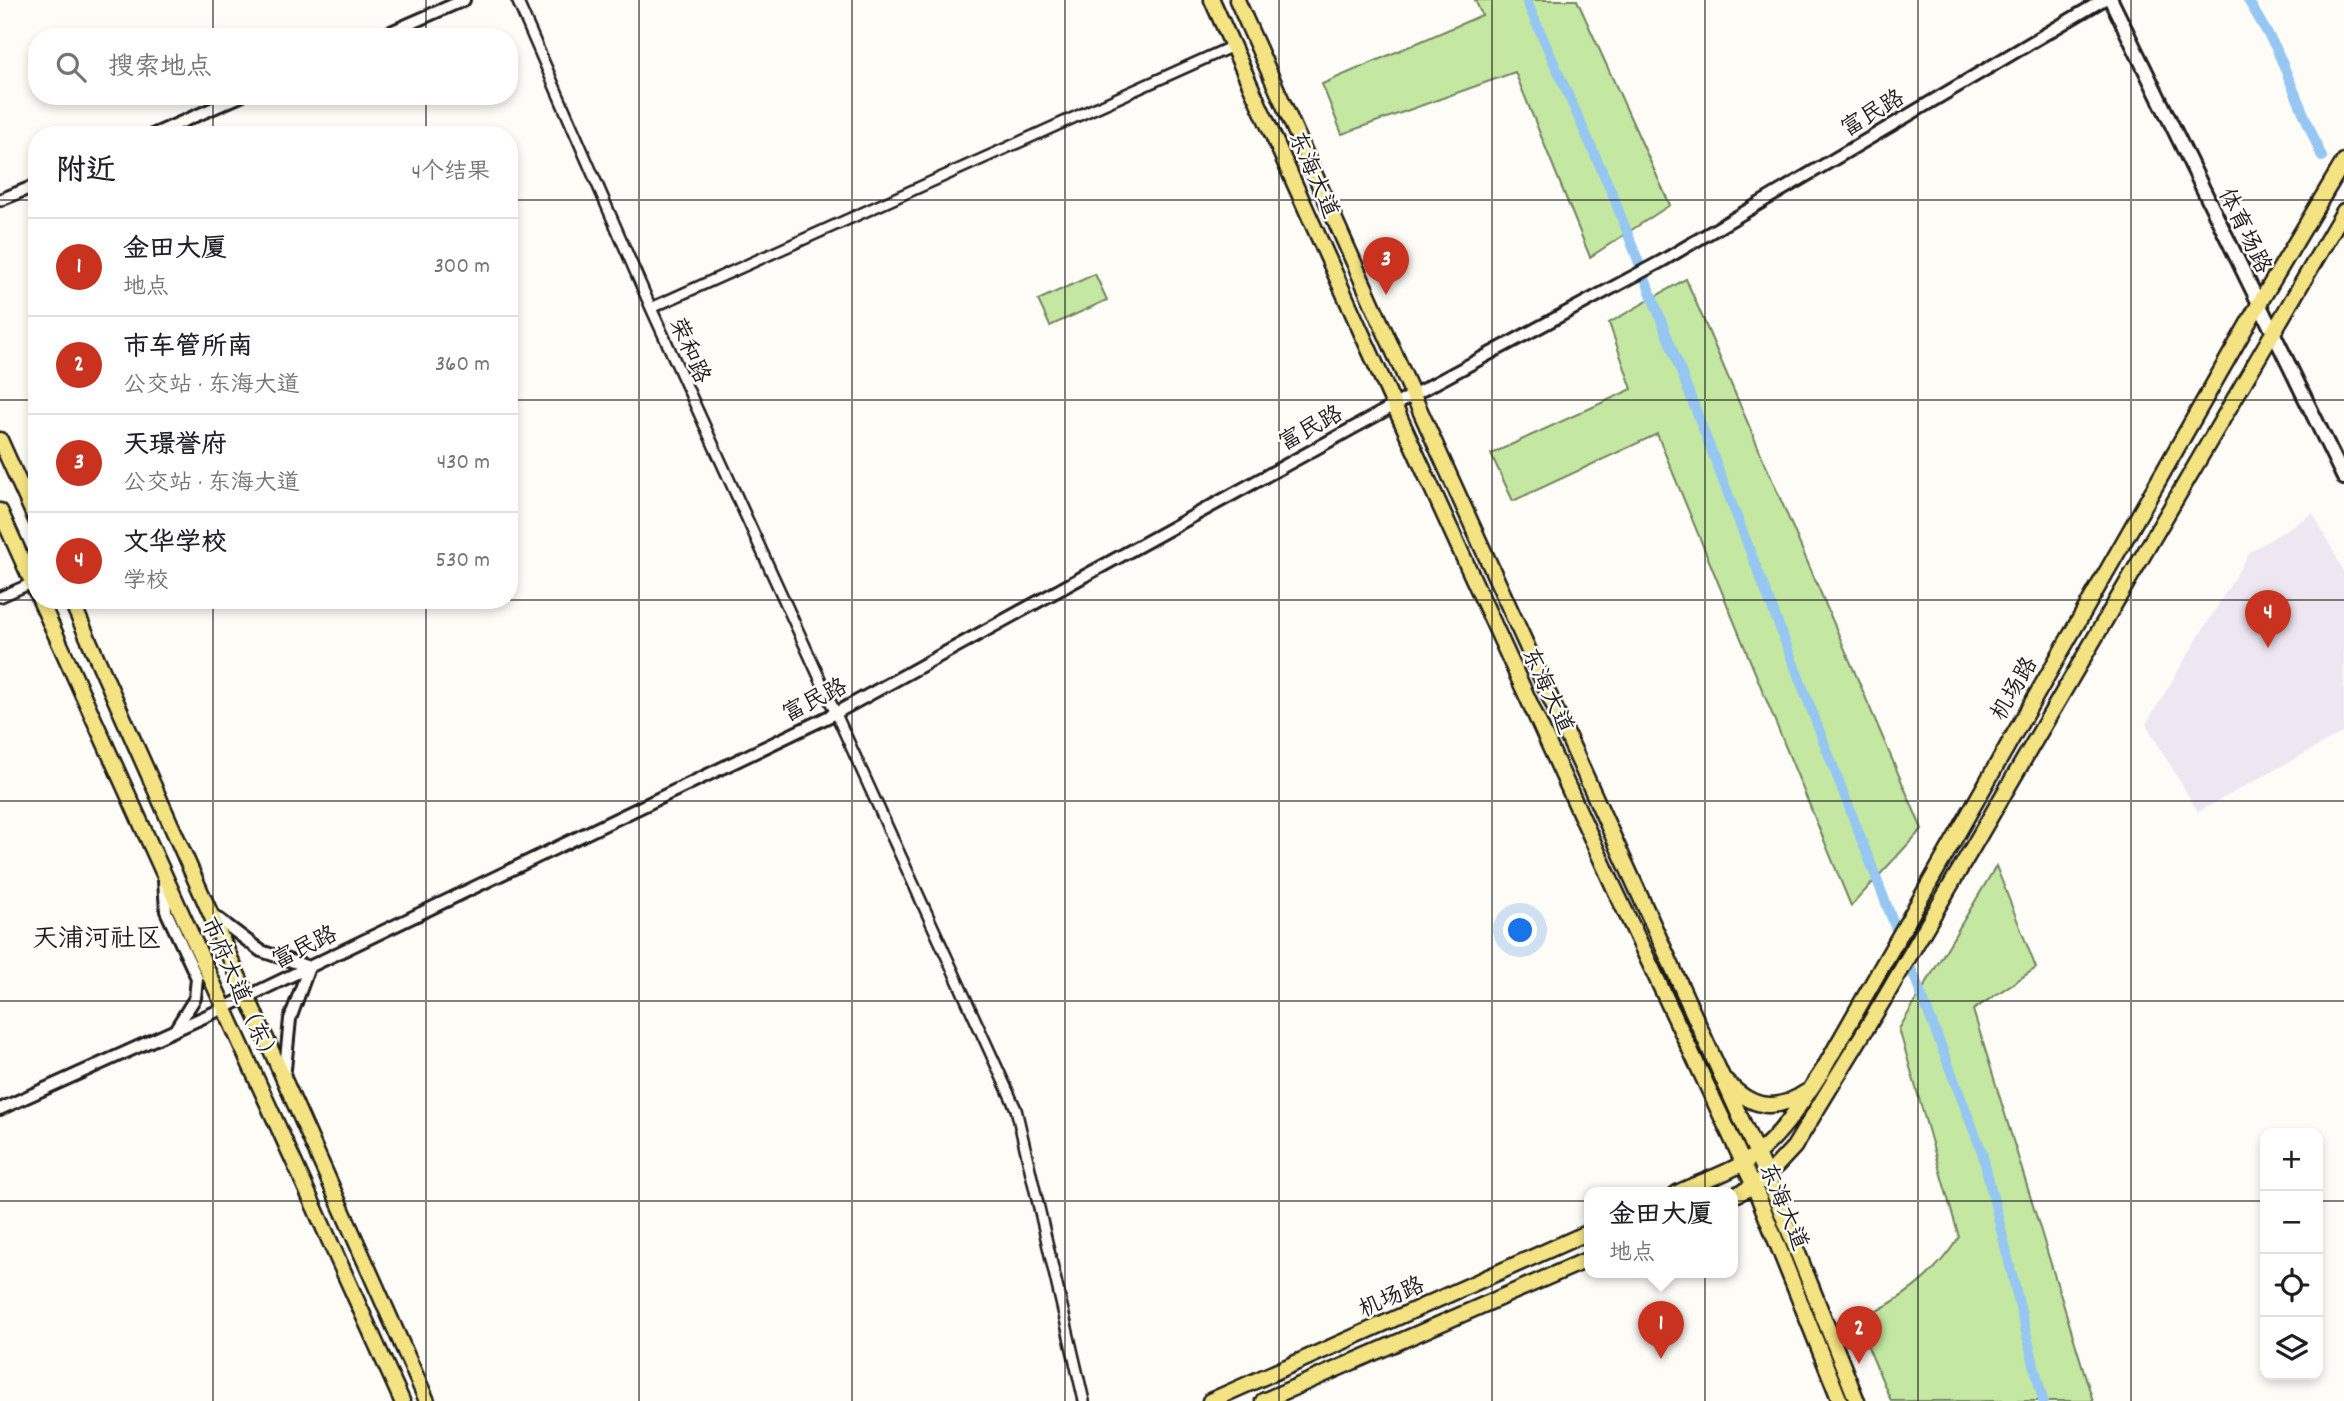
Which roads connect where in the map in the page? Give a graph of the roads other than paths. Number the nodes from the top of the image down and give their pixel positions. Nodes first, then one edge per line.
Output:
1 (464, 0) edge
2 (517, 0) edge
3 (1212, 0) edge
4 (1237, 0) edge
5 (2103, 0) edge
6 (2111, 0) edge
7 (400, 28) edge
8 (1233, 46) junction
9 (221, 105) edge
10 (173, 126) edge
11 (2344, 160) edge
12 (28, 189) edge
13 (0, 200) edge
14 (2344, 211) edge
15 (2259, 304) junction
16 (651, 309) junction
17 (2273, 333) junction
18 (1413, 395) junction
19 (1394, 405) junction
20 (0, 440) edge
21 (2344, 478) edge
22 (28, 502) edge
23 (0, 511) edge
24 (28, 573) edge
25 (28, 590) edge
26 (0, 597) edge
27 (44, 609) edge
28 (75, 609) edge
29 (834, 714) junction
30 (163, 874) junction
31 (210, 912) junction
32 (309, 967) junction
33 (248, 997) junction
34 (224, 1008) junction
35 (175, 1030) junction
36 (1721, 1076) junction
37 (284, 1079) junction
38 (1810, 1089) junction
39 (0, 1109) edge
40 (1756, 1154) junction
41 (1742, 1163) junction
42 (1767, 1176) junction
43 (1754, 1186) junction
44 (1690, 1187) edge
45 (1738, 1194) edge
46 (1584, 1234) edge
47 (1584, 1261) edge
48 (402, 1401) edge
49 (427, 1401) edge
50 (1084, 1401) edge
51 (1210, 1401) edge
52 (1263, 1401) edge
53 (1840, 1401) edge
54 (1857, 1401) edge

1 - 7 street
2 - 16 street, 荣和路
3 - 8 main road, 东海大道
4 - 18 main road, 东海大道
5 - 18 street, 富民路
6 - 15 main road, 体育场路
8 - 16 street
8 - 19 main road, 东海大道
9 - 10 street
11 - 15 main road, 机场路
12 - 13 street
14 - 17 main road, 机场路
15 - 17 main road, 体育场路
15 - 38 main road, 机场路
16 - 29 street, 荣和路
17 - 21 main road, 体育场路
17 - 42 main road, 机场路
18 - 19 street, 富民路
18 - 36 main road, 东海大道
19 - 29 street, 富民路
19 - 41 main road, 东海大道
20 - 22 main road
23 - 24 main road
25 - 26 street
27 - 30 main road, 市府大道（东）
28 - 31 main road, 市府大道（东）
29 - 32 street, 富民路
29 - 50 street, 荣和路
30 - 34 main road, 市府大道（东）
30 - 35 street
31 - 32 street
31 - 33 main road, 市府大道（东）
32 - 33 street, 富民路
32 - 37 street
33 - 34 street, 富民路
33 - 37 main road, 市府大道（东）
34 - 35 street, 富民路
34 - 48 main road, 市府大道（东）
35 - 39 street, 富民路
36 - 38 main road
36 - 40 main road, 东海大道
37 - 49 main road, 市府大道（东）
38 - 40 main road, 机场路
40 - 41 main road, 机场路
40 - 42 main road, 东海大道
41 - 43 main road, 东海大道
41 - 44 main road, 机场路
42 - 43 main road, 机场路
42 - 54 main road, 东海大道
43 - 45 main road, 机场路
43 - 53 main road, 东海大道
46 - 51 main road, 机场路
47 - 52 main road, 机场路

